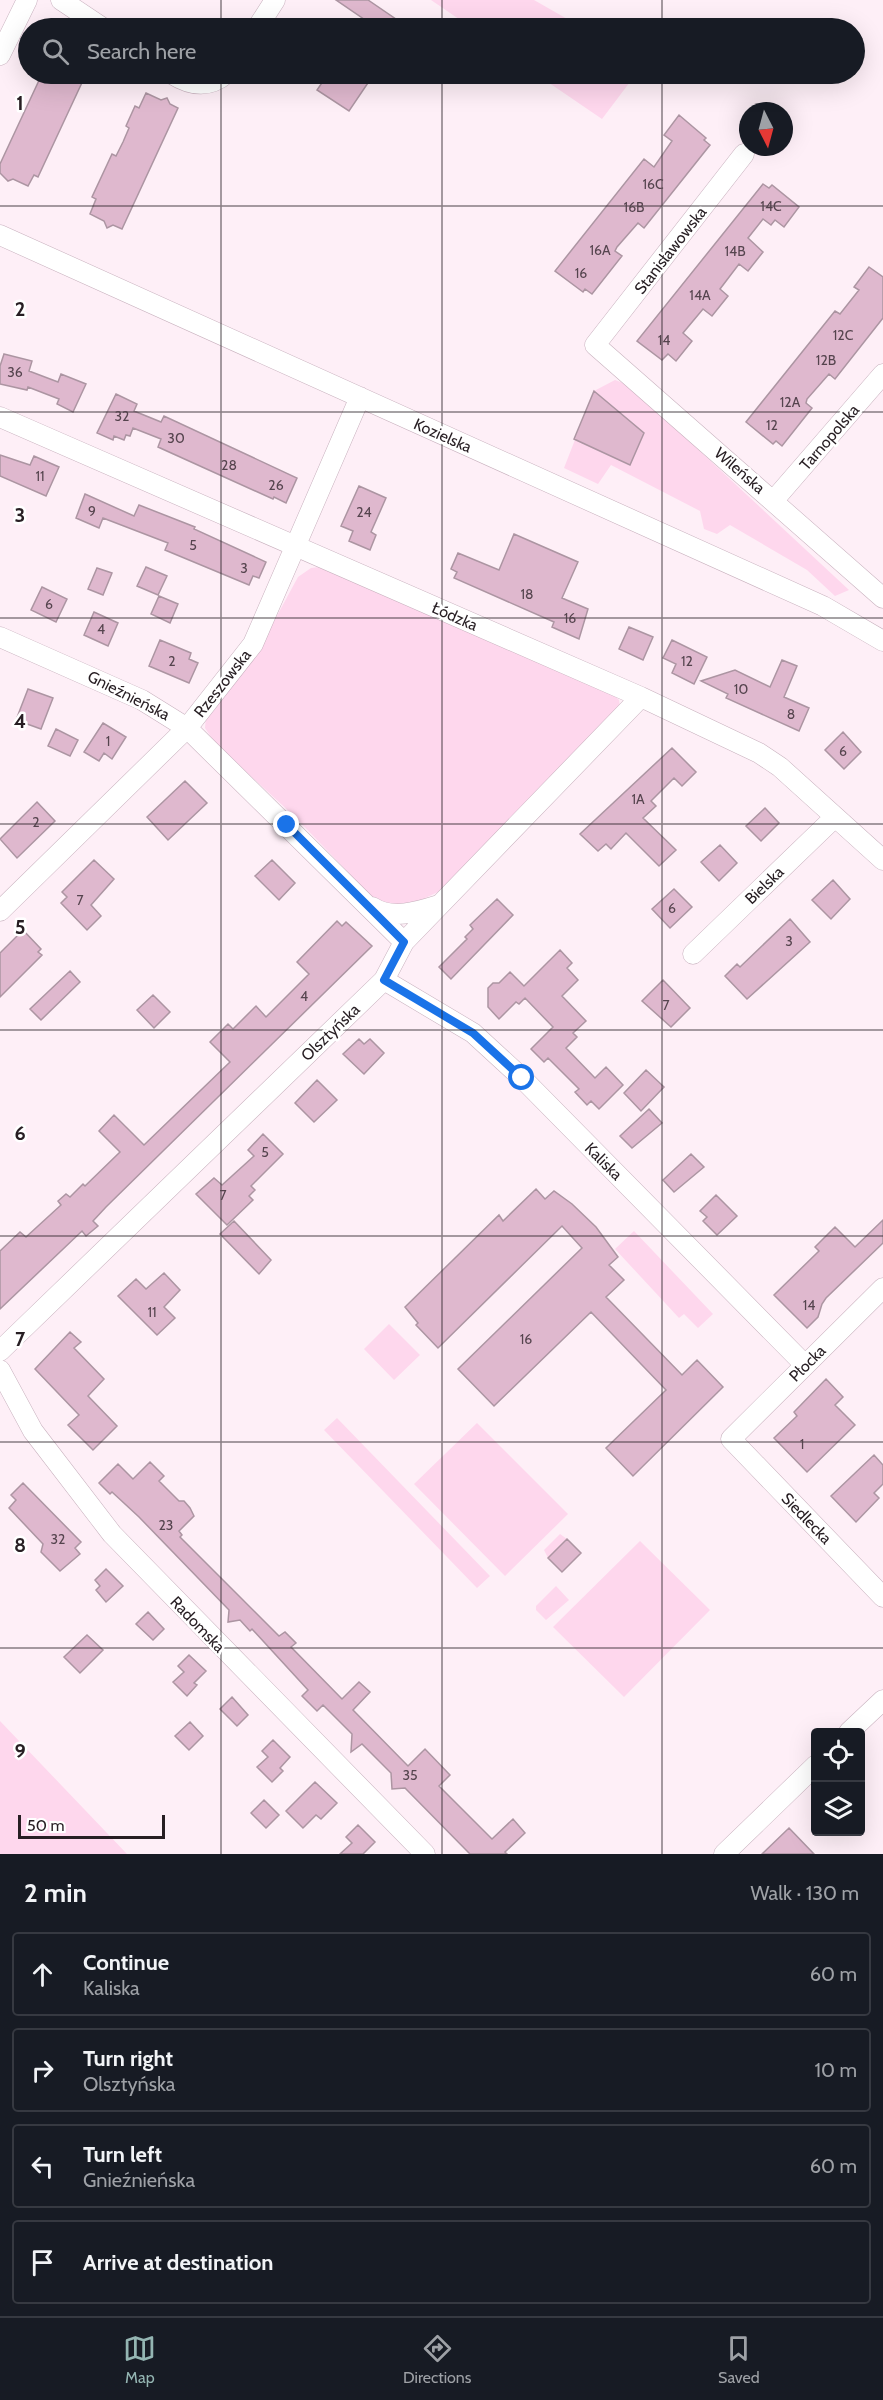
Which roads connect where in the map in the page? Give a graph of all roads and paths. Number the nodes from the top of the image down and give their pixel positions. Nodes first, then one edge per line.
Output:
1 (27, 0) edge
2 (61, 0) edge
3 (275, 0) edge
4 (18, 18) edge
5 (18, 18) edge
6 (89, 18) edge
7 (263, 18) edge
8 (0, 55) edge
9 (742, 156) edge
10 (0, 235) edge
11 (595, 345) joint
12 (883, 374) edge
13 (360, 398) junction
14 (0, 417) edge
15 (774, 500) junction
16 (297, 547) junction
17 (883, 598) edge
18 (0, 637) edge
19 (883, 641) edge
20 (641, 697) junction
21 (188, 728) junction
22 (835, 817) junction
23 (883, 860) edge
24 (441, 904) junction
25 (369, 906) junction
26 (0, 911) edge
27 (404, 942) junction
28 (693, 954) dead end
29 (384, 980) junction
30 (883, 1288) edge
31 (0, 1351) edge
32 (805, 1365) junction
33 (0, 1370) edge
34 (730, 1439) joint
35 (883, 1597) edge
36 (883, 1700) edge
37 (853, 1728) edge
38 (811, 1770) edge
39 (425, 1854) edge
40 (724, 1854) edge

1 - 4 street
2 - 6 street
3 - 7 street
5 - 8 street
9 - 11 street, Stanisławowska
10 - 13 street, Kozielska
11 - 15 street, Wileńska
12 - 15 street, Tarnopolska
13 - 16 street, Rzeszowska
13 - 19 street, Kozielska
14 - 16 street, Łódzka
15 - 17 street, Wileńska
16 - 20 street, Łódzka
16 - 21 street, Rzeszowska
18 - 21 street, Gnieźnieńska
20 - 22 street, Łódzka
20 - 24 street, Olsztyńska
21 - 25 street, Gnieźnieńska
21 - 26 street, Rzeszowska
22 - 23 street, Łódzka
22 - 28 street, Bielska
24 - 25 street, Gnieźnieńska
24 - 27 street, Olsztyńska
25 - 27 street, Gnieźnieńska
27 - 29 street, Olsztyńska
29 - 31 street, Olsztyńska
29 - 32 street, Kaliska
30 - 32 street, Płocka
32 - 34 street, Płocka
33 - 39 street, Radomska
34 - 35 street, Siedlecka
36 - 37 street
38 - 40 street

